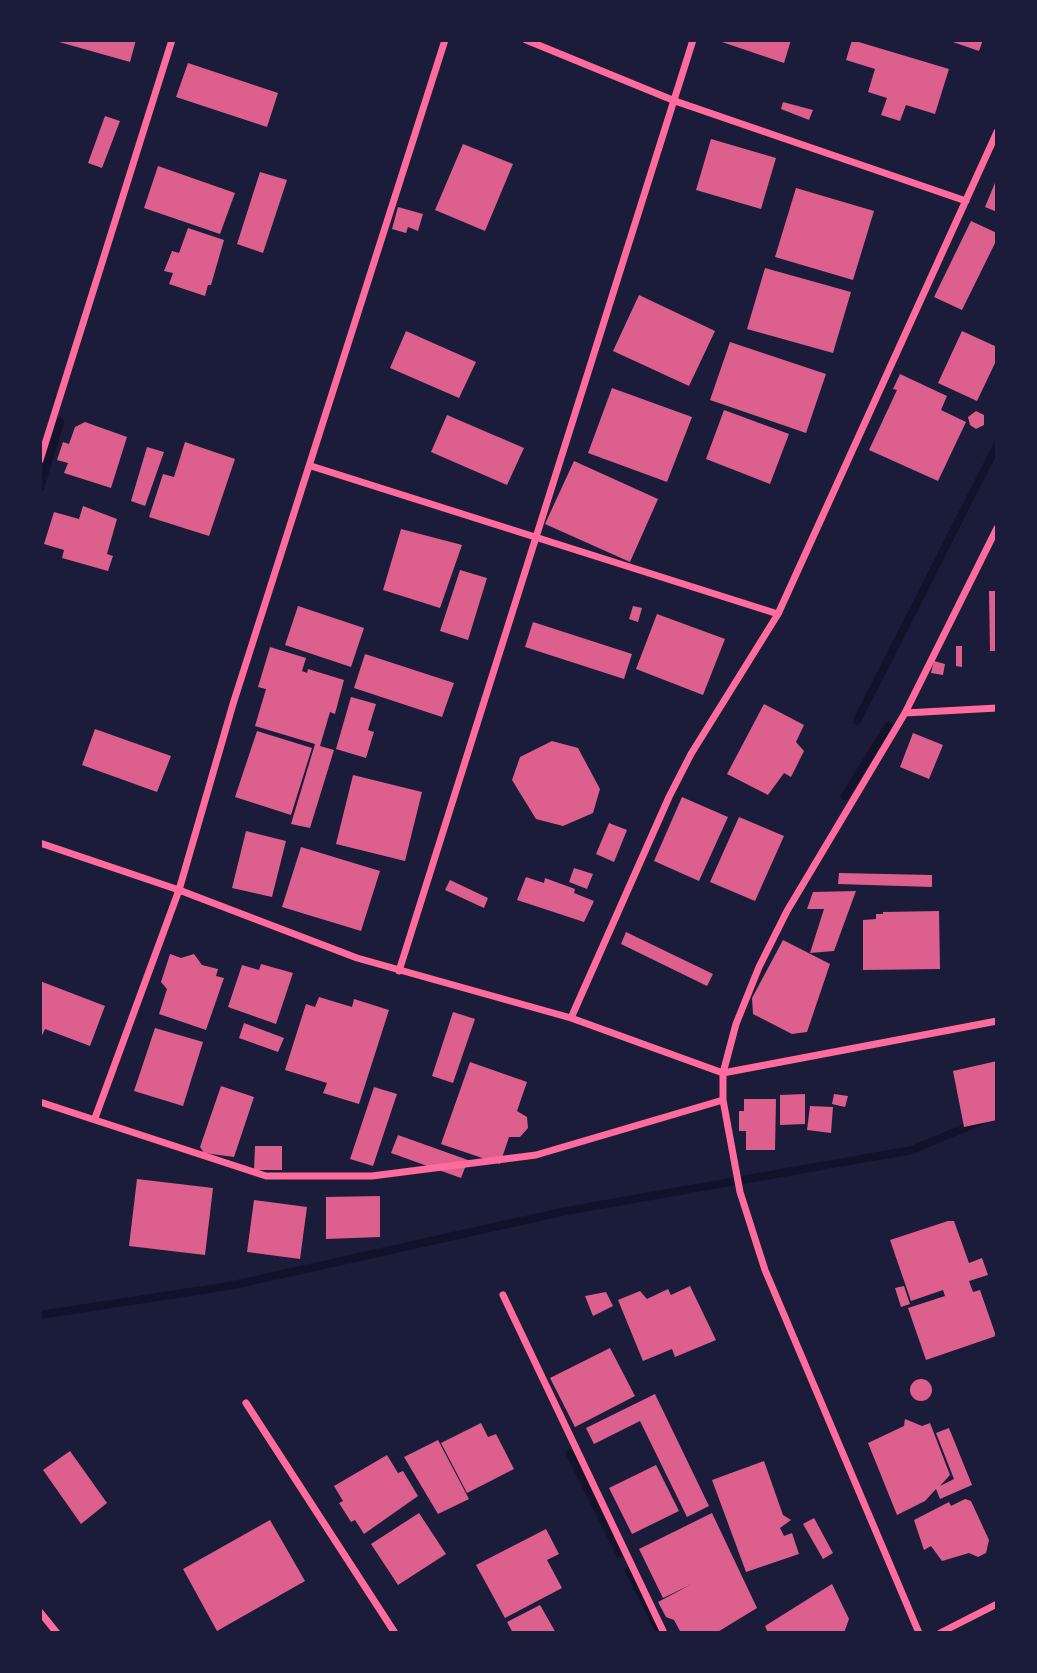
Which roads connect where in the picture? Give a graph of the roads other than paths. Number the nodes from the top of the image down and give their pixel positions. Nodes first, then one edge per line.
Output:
1 (172, 40) edge
2 (445, 40) edge
3 (526, 40) edge
4 (693, 40) edge
5 (675, 101) junction
6 (997, 132) edge
7 (966, 201) junction
8 (40, 460) edge
9 (311, 466) junction
10 (997, 528) edge
11 (538, 537) junction
12 (778, 614) junction
13 (997, 708) edge
14 (905, 713) junction
15 (40, 844) edge
16 (179, 890) junction
17 (399, 971) junction
18 (571, 1018) junction
19 (997, 1021) edge
20 (723, 1073) junction
21 (723, 1100) junction
22 (40, 1102) edge
23 (95, 1118) junction
24 (503, 1295) dead end
25 (246, 1403) dead end
26 (997, 1604) edge
27 (40, 1612) edge
28 (57, 1633) edge
29 (395, 1633) edge
30 (664, 1633) edge
31 (919, 1633) edge
32 (940, 1633) edge

1 - 8 street
2 - 9 street
3 - 5 street
4 - 5 street
5 - 7 street
5 - 11 street
6 - 7 street
7 - 12 street
9 - 11 street
9 - 16 street
10 - 14 street
11 - 12 street
11 - 17 street
12 - 18 street
13 - 14 street
14 - 20 street
15 - 16 street
16 - 17 street
16 - 23 street
17 - 18 street
18 - 20 street
19 - 20 street
20 - 21 street
21 - 23 street
21 - 31 street
22 - 23 street
24 - 30 street
25 - 29 street
26 - 32 street
27 - 28 street

